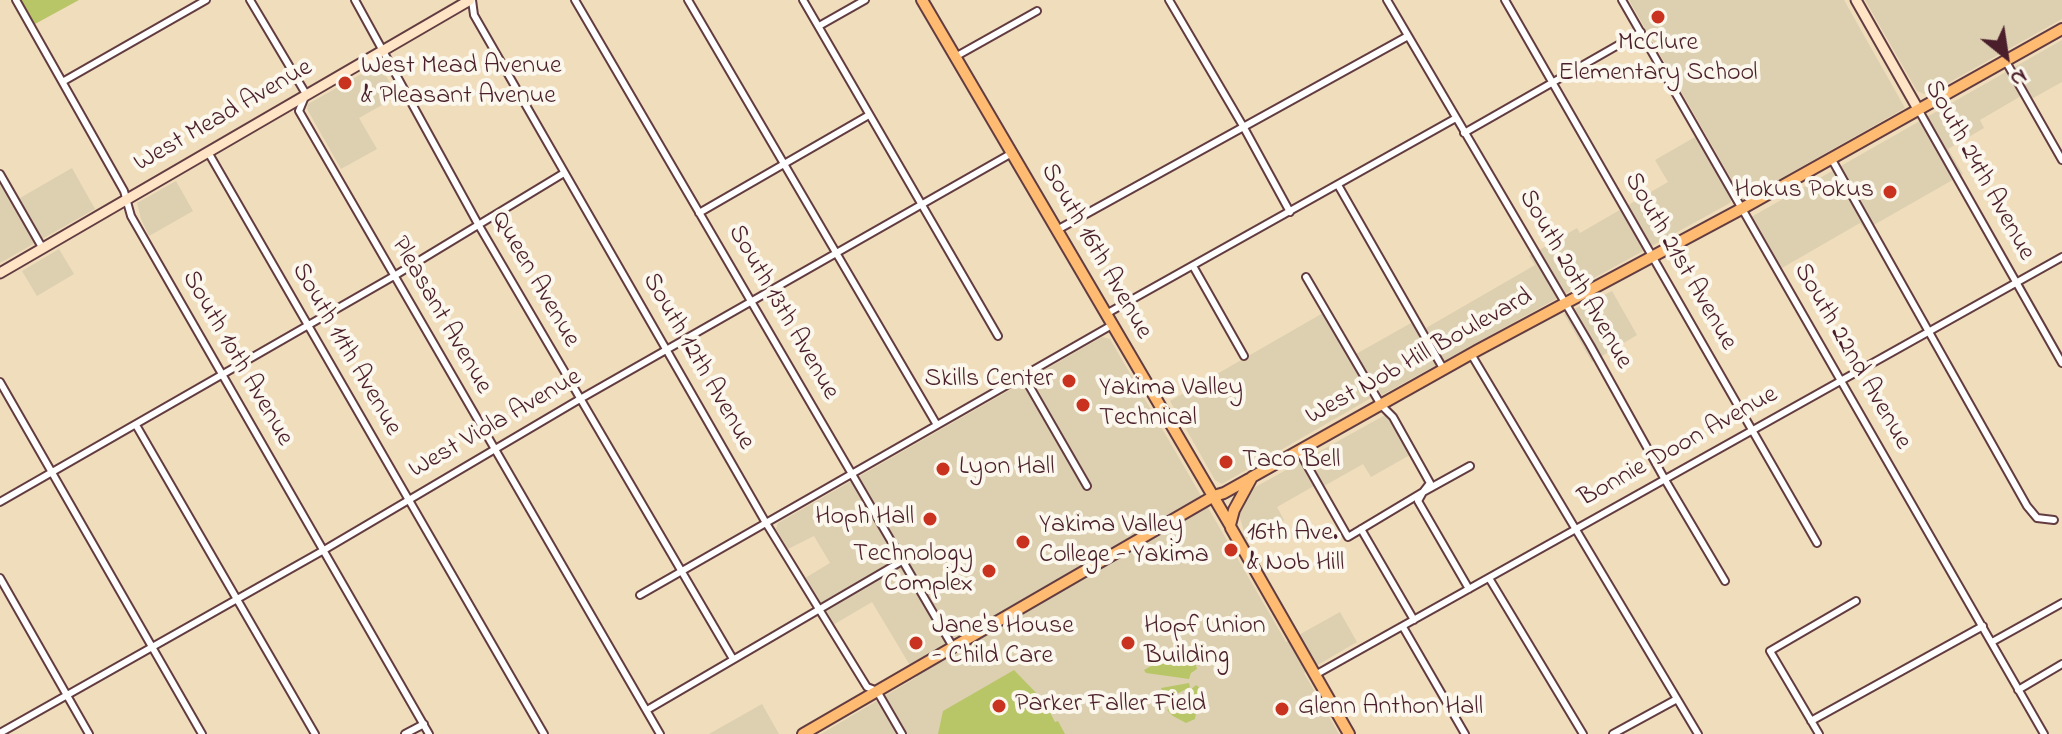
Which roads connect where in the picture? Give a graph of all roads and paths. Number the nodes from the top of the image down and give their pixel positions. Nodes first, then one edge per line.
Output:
1 (16, 0) edge
2 (206, 0) edge
3 (250, 0) edge
4 (355, 0) edge
5 (471, 0) edge
6 (575, 0) edge
7 (688, 0) edge
8 (803, 0) edge
9 (865, 0) edge
10 (922, 0) edge
11 (1169, 0) edge
12 (1387, 0) edge
13 (1505, 0) edge
14 (1622, 0) edge
15 (1856, 0) edge
16 (1037, 11) dead end
17 (819, 26) junction
18 (2062, 29) edge
19 (1641, 32) junction
20 (1408, 36) junction
21 (383, 51) junction
22 (955, 57) junction
23 (2005, 60) junction
24 (64, 81) junction
25 (1553, 83) junction
26 (306, 94) junction
27 (1918, 109) junction
28 (869, 115) junction
29 (1456, 118) junction
30 (1243, 126) junction
31 (1464, 133) junction
32 (208, 152) junction
33 (1012, 153) junction
34 (1831, 158) junction
35 (2062, 160) edge
36 (784, 164) junction
37 (564, 173) junction
38 (0, 174) edge
39 (1338, 185) junction
40 (125, 200) junction
41 (922, 205) junction
42 (1743, 208) junction
43 (1290, 212) junction
44 (699, 213) junction
45 (478, 224) junction
46 (1057, 230) junction
47 (43, 249) junction
48 (836, 253) junction
49 (1653, 257) junction
50 (2062, 257) edge
51 (1193, 266) junction
52 (0, 273) edge
53 (394, 276) junction
54 (1306, 277) dead end
55 (2015, 282) junction
56 (752, 302) junction
57 (1565, 303) junction
58 (1106, 314) junction
59 (1112, 325) junction
60 (308, 326) junction
61 (1927, 331) junction
62 (998, 336) dead end
63 (667, 349) junction
64 (1471, 354) junction
65 (1244, 356) dead end
66 (2062, 363) edge
67 (1444, 370) junction
68 (1023, 375) junction
69 (223, 376) junction
70 (1840, 380) junction
71 (0, 382) edge
72 (580, 399) junction
73 (1381, 405) junction
74 (136, 425) junction
75 (937, 425) junction
76 (1752, 429) junction
77 (495, 450) junction
78 (1299, 451) junction
79 (1470, 466) dead end
80 (53, 473) junction
81 (853, 474) junction
82 (1251, 478) junction
83 (1664, 478) junction
84 (1087, 486) dead end
85 (1423, 492) junction
86 (1214, 496) junction
87 (408, 499) junction
88 (0, 502) edge
89 (2054, 520) dead end
90 (766, 523) junction
91 (1230, 527) junction
92 (1361, 529) junction
93 (1575, 529) junction
94 (1817, 543) dead end
95 (324, 550) junction
96 (902, 561) junction
97 (681, 571) junction
98 (0, 578) edge
99 (1489, 578) junction
100 (1725, 581) dead end
101 (1469, 589) junction
102 (640, 595) dead end
103 (236, 598) junction
104 (1856, 601) dead end
105 (2062, 603) edge
106 (819, 610) junction
107 (1414, 620) junction
108 (1983, 626) junction
109 (1403, 627) junction
110 (1992, 642) junction
111 (152, 647) junction
112 (953, 647) junction
113 (733, 659) junction
114 (2062, 664) edge
115 (1315, 675) junction
116 (2018, 690) junction
117 (877, 691) junction
118 (67, 695) junction
119 (1677, 699) junction
120 (647, 710) junction
121 (1811, 721) junction
122 (424, 724) junction
123 (0, 733) edge
124 (2040, 733) edge
125 (89, 734) edge
126 (202, 734) edge
127 (315, 734) edge
128 (405, 734) edge
129 (429, 734) edge
130 (544, 734) edge
131 (660, 734) edge
132 (803, 734) edge
133 (902, 734) edge
134 (1349, 734) edge
135 (1465, 734) edge
136 (1583, 734) edge
137 (1613, 734) edge
138 (1698, 734) edge
139 (1819, 734) edge

1 - 24 street, South 10th Avenue
2 - 24 street
3 - 26 street, Pleasant Avenue
4 - 21 street, Queen Avenue
5 - 21 street, West Mead Avenue
5 - 37 street, South 12th Avenue
6 - 44 street, South 13th Avenue
7 - 36 street
8 - 17 street
9 - 17 street
10 - 22 main road, South 16th Avenue
11 - 30 street
12 - 20 street, South 20th Avenue
13 - 25 street, South 21st Avenue
14 - 19 street, South 22nd Avenue
15 - 27 street, South 24th Avenue
16 - 22 street
17 - 28 street
18 - 23 main road, West Nob Hill Boulevard
19 - 25 street
19 - 42 street, South 22nd Avenue
20 - 29 street, South 20th Avenue
20 - 30 street
21 - 26 street, West Mead Avenue
21 - 45 street, Queen Avenue
22 - 33 main road, South 16th Avenue
23 - 27 main road, West Nob Hill Boulevard
23 - 35 street
24 - 40 street, South 10th Avenue
25 - 31 street
25 - 49 street, South 21st Avenue
26 - 32 street, West Mead Avenue
26 - 53 street, Pleasant Avenue
27 - 34 main road, West Nob Hill Boulevard
27 - 55 street, South 24th Avenue
28 - 36 street
28 - 41 street
29 - 31 street, South 20th Avenue
29 - 39 street
30 - 43 street
30 - 46 street
31 - 57 street, South 20th Avenue
32 - 40 street, West Mead Avenue
32 - 60 street, South 11th Avenue
33 - 41 street, West Viola Avenue
33 - 46 main road, South 16th Avenue
34 - 42 main road, West Nob Hill Boulevard
34 - 61 street
36 - 44 street
36 - 48 street
37 - 45 street
37 - 63 street, South 12th Avenue
38 - 47 street
39 - 43 street
39 - 67 street
40 - 47 street, West Mead Avenue
40 - 69 street, South 10th Avenue
41 - 48 street, West Viola Avenue
41 - 62 street
42 - 49 main road, West Nob Hill Boulevard
42 - 70 street, South 22nd Avenue
43 - 51 street
44 - 56 street, South 13th Avenue
45 - 53 street
45 - 72 street, Queen Avenue
46 - 58 main road, South 16th Avenue
47 - 52 street, West Mead Avenue
48 - 56 street, West Viola Avenue
48 - 75 street
49 - 57 main road, West Nob Hill Boulevard
49 - 76 street, South 21st Avenue
50 - 55 street, Bonnie Doon Avenue
51 - 58 street
51 - 65 street
53 - 60 street
53 - 77 street, Pleasant Avenue
54 - 73 street
55 - 61 street, Bonnie Doon Avenue
55 - 66 street, South 24th Avenue
56 - 63 street, West Viola Avenue
56 - 81 street, South 13th Avenue
57 - 64 main road, West Nob Hill Boulevard
57 - 83 street, South 20th Avenue
58 - 59 main road, South 16th Avenue
59 - 68 street
59 - 86 main road, South 16th Avenue
60 - 69 street
60 - 87 street, South 11th Avenue
61 - 70 street, Bonnie Doon Avenue
61 - 89 street
63 - 72 street, West Viola Avenue
63 - 90 street, South 12th Avenue
64 - 67 main road, West Nob Hill Boulevard
64 - 93 street
67 - 73 main road, West Nob Hill Boulevard
68 - 75 street
68 - 84 street
69 - 74 street
69 - 95 street, South 10th Avenue
70 - 76 street, Bonnie Doon Avenue
70 - 108 street, South 22nd Avenue
71 - 80 street
72 - 77 street, West Viola Avenue
72 - 97 street, Queen Avenue
73 - 78 main road, West Nob Hill Boulevard
73 - 85 street
74 - 80 street
74 - 103 street
75 - 81 street
76 - 83 street, Bonnie Doon Avenue
76 - 94 street, South 21st Avenue
77 - 87 street, West Viola Avenue
77 - 120 street, Pleasant Avenue
78 - 82 main road, West Nob Hill Boulevard
78 - 92 street
79 - 85 street
80 - 88 street
80 - 111 street
81 - 90 street
81 - 96 street, South 13th Avenue
82 - 86 main road, West Nob Hill Boulevard
82 - 91 main road
83 - 93 street, Bonnie Doon Avenue
83 - 100 street, South 20th Avenue
85 - 92 street
85 - 101 street
86 - 91 main road, South 16th Avenue
86 - 112 main road, West Nob Hill Boulevard
87 - 95 street, West Viola Avenue
87 - 130 street, South 11th Avenue
90 - 97 street
90 - 106 street, South 12th Avenue
91 - 115 main road, South 16th Avenue
92 - 107 street
93 - 99 street, Bonnie Doon Avenue
93 - 119 street
95 - 103 street, West Viola Avenue
95 - 122 street, South 10th Avenue
96 - 106 street
96 - 112 street, South 13th Avenue
97 - 102 street
97 - 113 street, Queen Avenue
98 - 118 street
99 - 101 street, Bonnie Doon Avenue
99 - 136 street
101 - 107 street, Bonnie Doon Avenue
103 - 111 street, West Viola Avenue
103 - 127 street
104 - 121 street
105 - 110 street
106 - 113 street
106 - 117 street, South 12th Avenue
107 - 109 street, Bonnie Doon Avenue
108 - 110 street, South 22nd Avenue
108 - 121 street
109 - 115 street, Bonnie Doon Avenue
109 - 135 street
110 - 116 street, South 22nd Avenue
111 - 118 street, West Viola Avenue
111 - 126 street
112 - 117 main road, West Nob Hill Boulevard
113 - 120 street
114 - 116 street
115 - 134 main road, South 16th Avenue
116 - 124 street, South 22nd Avenue
117 - 132 main road, West Nob Hill Boulevard
117 - 133 street, South 12th Avenue
118 - 123 street, West Viola Avenue
118 - 125 street
119 - 137 street
119 - 138 street
120 - 131 street, Pleasant Avenue
121 - 139 street
122 - 128 street
122 - 129 street, South 10th Avenue

